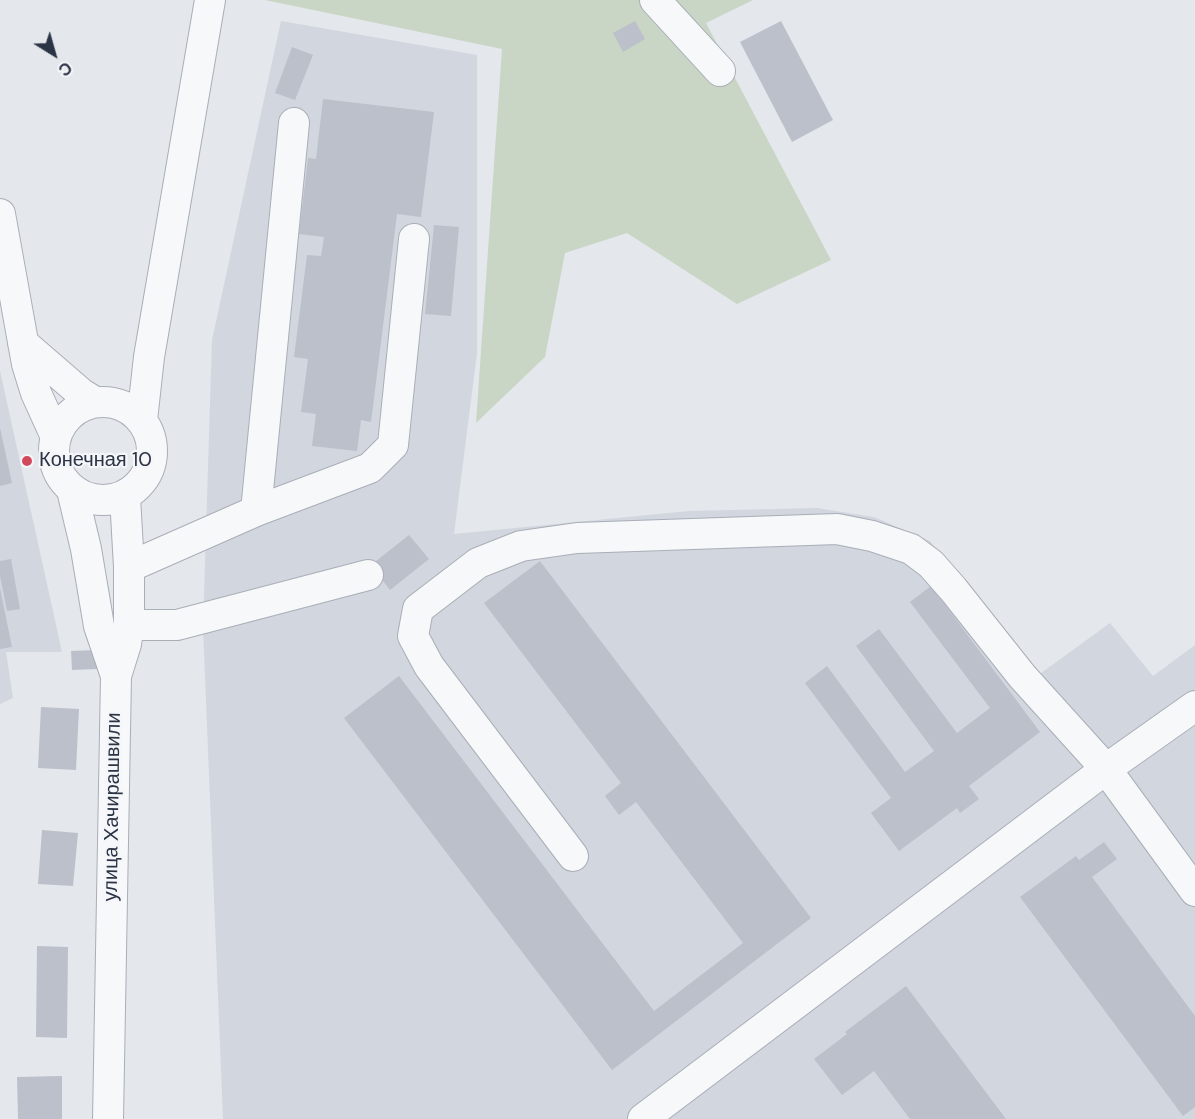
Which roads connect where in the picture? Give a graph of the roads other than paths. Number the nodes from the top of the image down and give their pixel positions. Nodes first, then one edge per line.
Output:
1 (210, 0) edge
2 (655, 0) edge
3 (720, 71) dead end
4 (294, 123) dead end
5 (0, 214) edge
6 (414, 239) dead end
7 (4, 258) edge
8 (23, 343) junction
9 (149, 357) junction
10 (105, 402) junction
11 (142, 420) junction
12 (56, 437) junction
13 (72, 490) junction
14 (125, 497) junction
15 (256, 511) junction
16 (129, 567) junction
17 (368, 575) dead end
18 (129, 625) junction
19 (116, 676) junction
20 (1195, 706) edge
21 (1106, 769) junction
22 (573, 856) dead end
23 (1195, 891) edge
24 (108, 1119) edge
25 (643, 1119) edge

1 - 9 street
2 - 3 street
4 - 15 street
5 - 7 street
6 - 15 street
7 - 8 street
8 - 10 street
8 - 12 street
9 - 10 street
9 - 11 street
10 - 11 street
10 - 12 street
11 - 14 street
12 - 13 street
13 - 14 street
13 - 19 street
14 - 16 street, улица Хачирашвили
15 - 16 street
16 - 18 street, улица Хачирашвили
17 - 18 street
18 - 19 street, улица Хачирашвили
19 - 24 street, улица Хачирашвили
20 - 21 street
21 - 22 street
21 - 23 street
21 - 25 street

